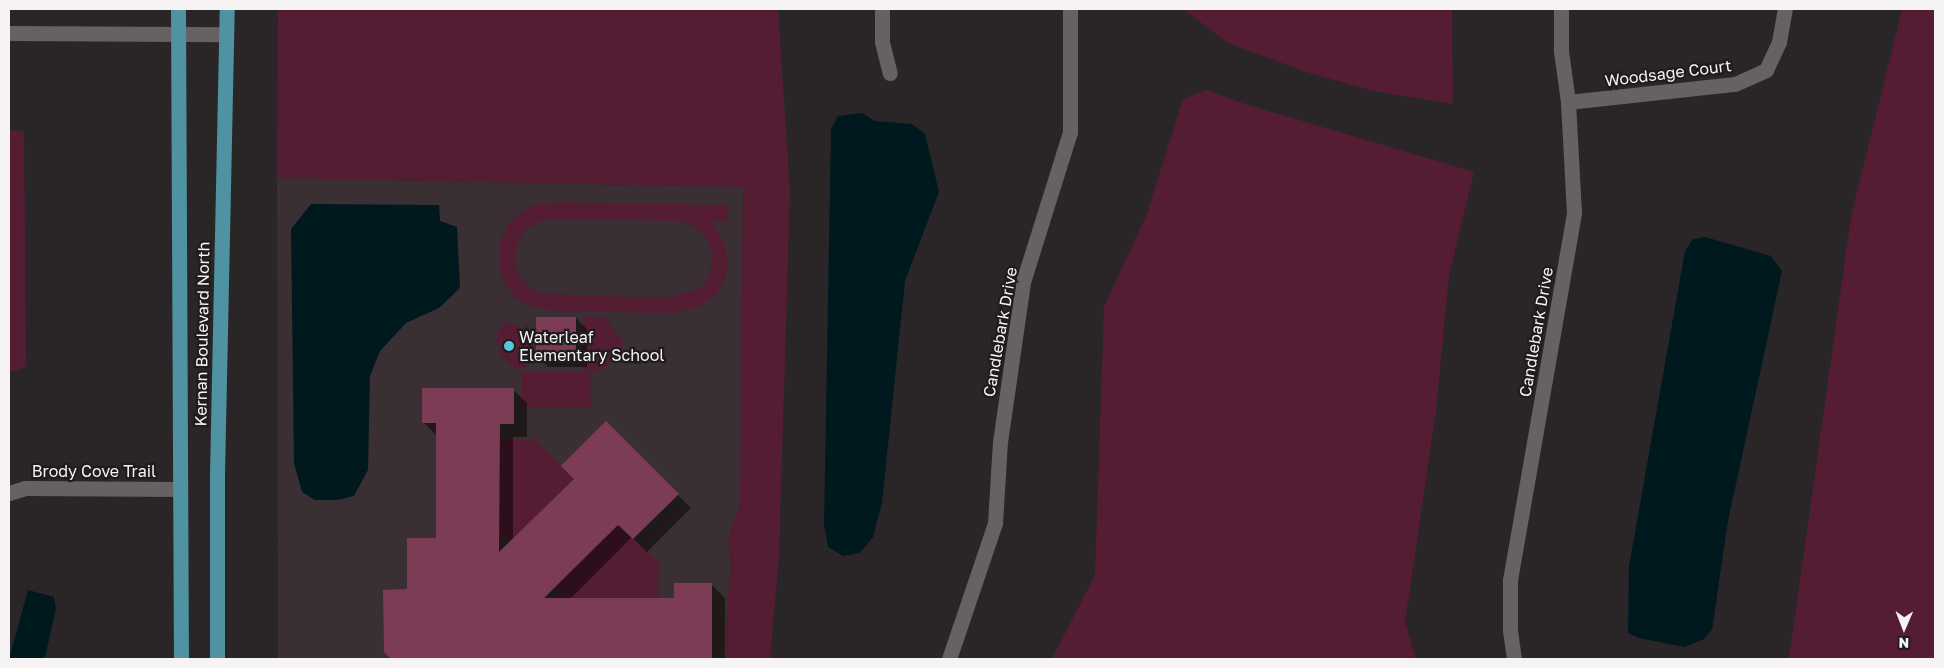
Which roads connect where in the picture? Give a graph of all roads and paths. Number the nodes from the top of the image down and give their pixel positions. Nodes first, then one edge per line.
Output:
1 (178, 9) edge
2 (227, 9) edge
3 (882, 9) edge
4 (1070, 9) edge
5 (1561, 9) edge
6 (1785, 9) edge
7 (9, 33) edge
8 (178, 33) junction
9 (226, 34) junction
10 (890, 73) dead end
11 (1568, 102) junction
12 (179, 489) junction
13 (9, 493) edge
14 (181, 659) edge
15 (217, 659) edge
16 (949, 659) edge
17 (1514, 659) edge

1 - 8 main road, Kernan Boulevard North
2 - 9 main road, Kernan Boulevard North
3 - 10 street
4 - 16 street, Candlebark Drive
5 - 11 street, Candlebark Drive
6 - 11 street, Woodsage Court
7 - 8 street
8 - 9 street
8 - 12 main road, Kernan Boulevard North
9 - 15 main road, Kernan Boulevard North
11 - 17 street, Candlebark Drive
12 - 13 street, Brody Cove Trail
12 - 14 main road, Kernan Boulevard North

